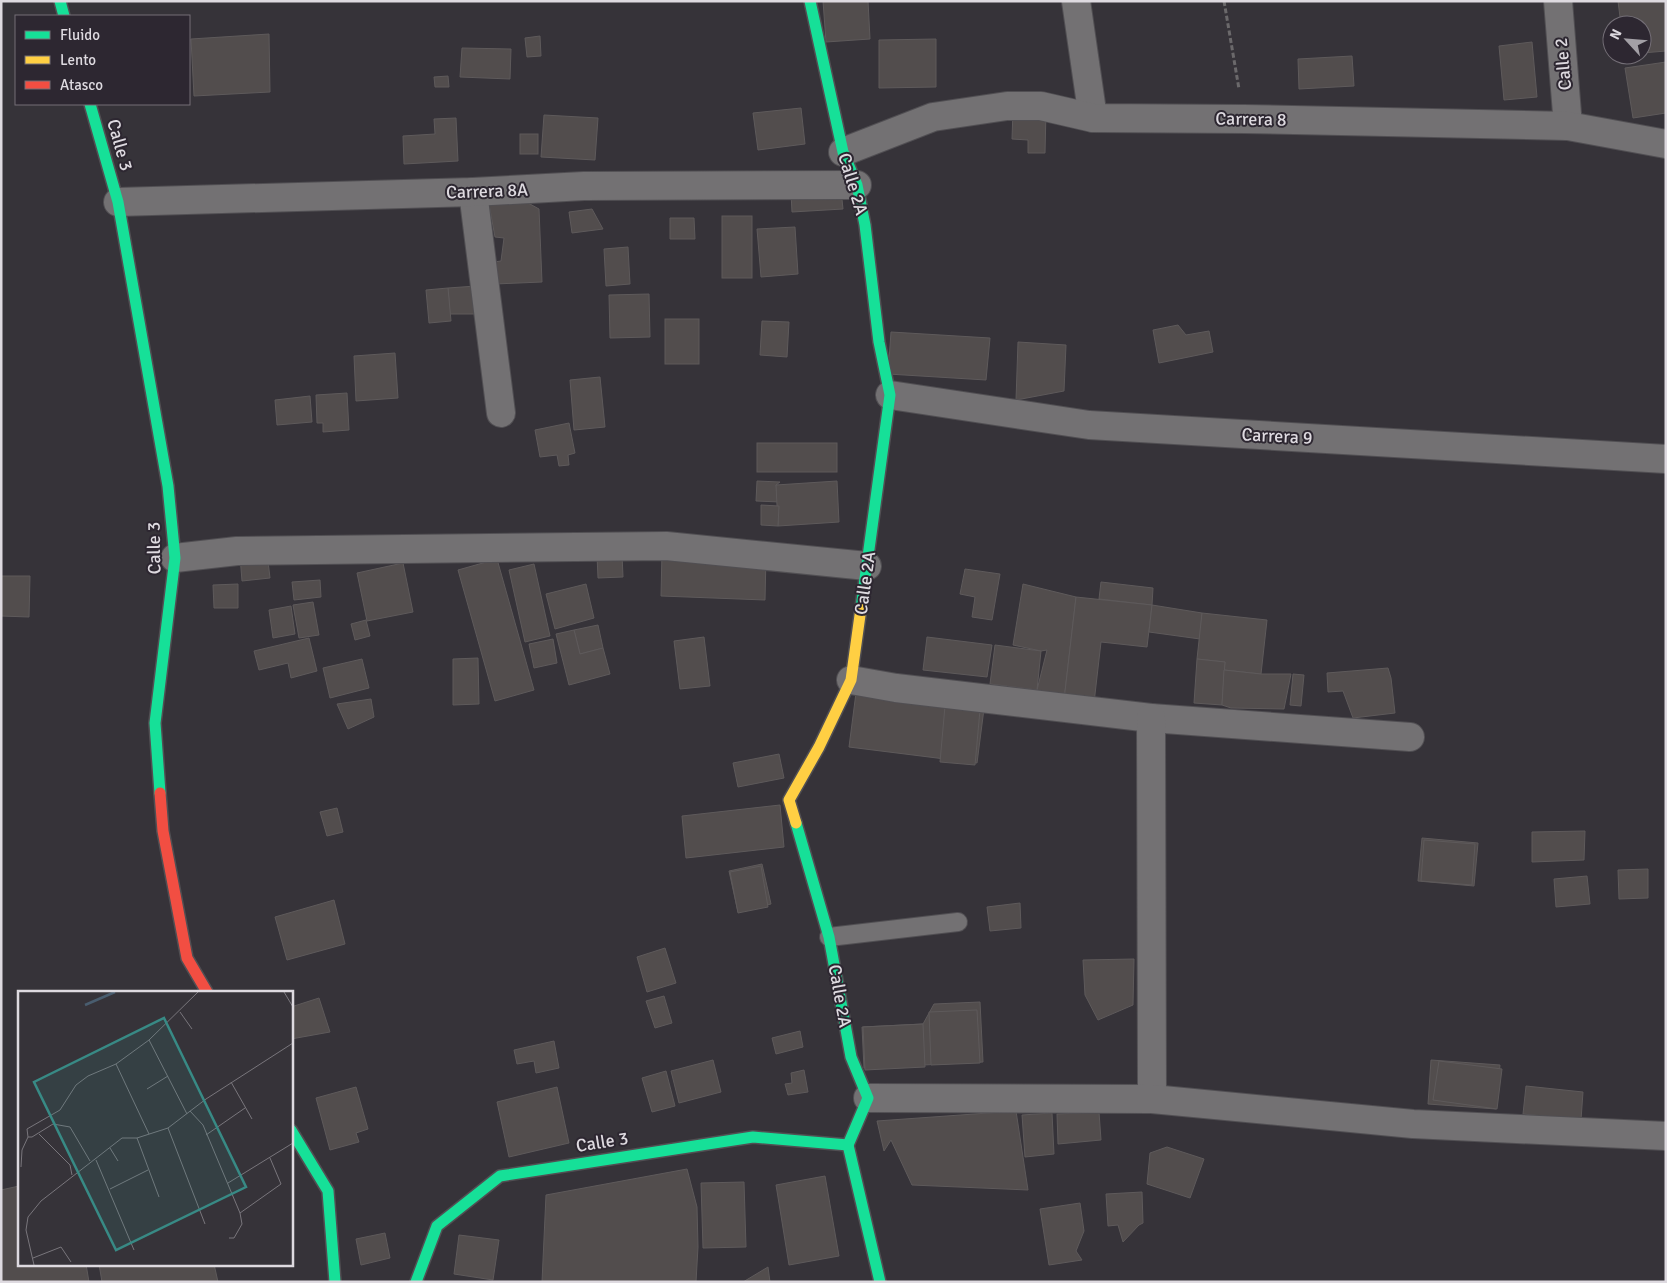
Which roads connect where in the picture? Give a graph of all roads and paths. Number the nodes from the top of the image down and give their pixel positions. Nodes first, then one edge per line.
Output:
1 (60, 1) edge
2 (810, 1) edge
3 (1076, 1) edge
4 (1224, 1) edge
5 (1558, 1) edge
6 (64, 15) edge
7 (90, 105) edge
8 (1093, 118) junction
9 (1244, 119) junction
10 (1568, 126) junction
11 (1666, 144) edge
12 (843, 152) junction
13 (857, 185) junction
14 (473, 192) junction
15 (118, 202) junction
16 (890, 395) junction
17 (501, 413) dead end
18 (1666, 459) edge
19 (175, 558) junction
20 (867, 566) junction
21 (851, 680) junction
22 (1151, 718) junction
23 (1410, 737) dead end
24 (958, 922) dead end
25 (829, 937) junction
26 (206, 991) edge
27 (868, 1098) junction
28 (1152, 1099) junction
29 (292, 1132) edge
30 (1666, 1136) edge
31 (848, 1145) junction
32 (335, 1282) edge
33 (416, 1282) edge
34 (880, 1282) edge

1 - 6 street
2 - 12 street, Calle 2A
3 - 8 street
4 - 9 path
5 - 10 street, Calle 2
7 - 15 street, Calle 3
8 - 9 street, Carrera 8
8 - 12 street, Carrera 8
9 - 10 street, Carrera 8
10 - 11 street, Carrera 8
12 - 13 street, Calle 2A
13 - 14 street, Carrera 8A
13 - 16 street, Calle 2A
14 - 15 street, Carrera 8A
14 - 17 street
15 - 19 street, Calle 3
16 - 18 street, Carrera 9
16 - 20 street, Calle 2A
19 - 20 street
19 - 26 street, Calle 3
20 - 21 street, Calle 2A
21 - 22 street
21 - 25 street, Calle 2A
22 - 23 street
22 - 28 street
24 - 25 lane
25 - 27 street, Calle 2A
27 - 28 street
27 - 31 street
28 - 30 street
29 - 32 street
31 - 33 street, Calle 3
31 - 34 street

